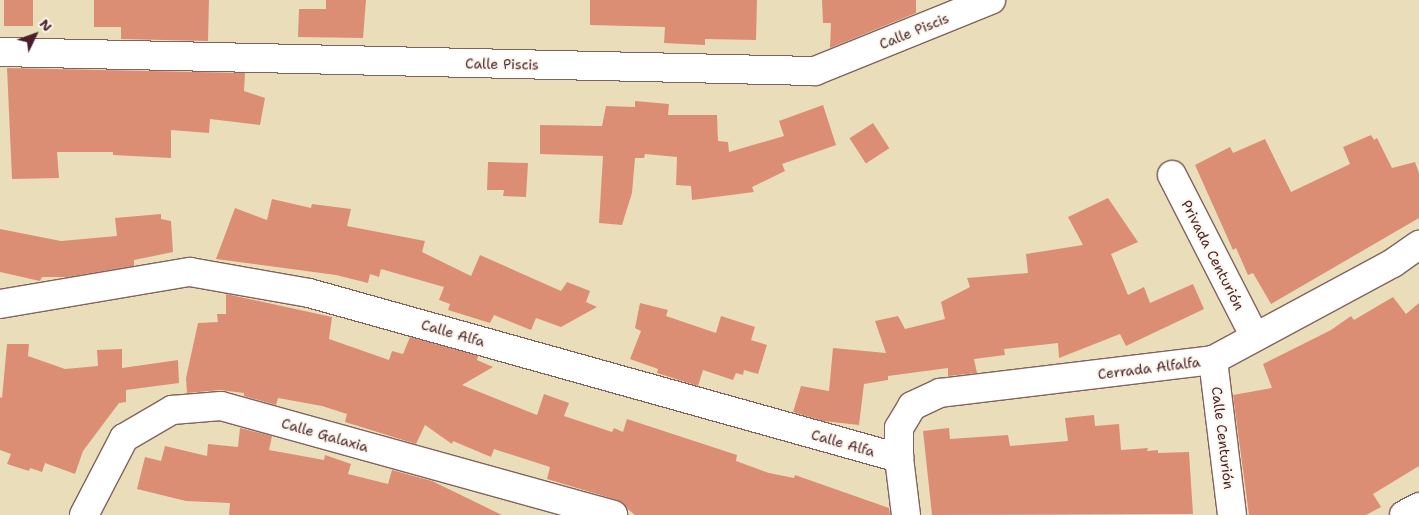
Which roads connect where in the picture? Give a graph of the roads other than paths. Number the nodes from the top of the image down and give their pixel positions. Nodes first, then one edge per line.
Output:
1 (991, 0) edge
2 (0, 52) edge
3 (1172, 175) dead end
4 (1419, 245) edge
5 (0, 304) edge
6 (1254, 335) junction
7 (1213, 360) junction
8 (899, 458) junction
9 (1419, 507) edge
10 (84, 515) edge
11 (613, 515) edge
12 (906, 515) edge
13 (1232, 515) edge
14 (1404, 515) edge

1 - 2 street, Calle Piscis
3 - 6 street, Privada Centurión
4 - 6 street, Cerrada Alfalfa
5 - 8 street, Calle Alfa
6 - 7 street, Cerrada Alfalfa
7 - 8 street, Cerrada Alfalfa
7 - 13 street, Calle Centurión
8 - 12 street
9 - 14 street
10 - 11 street, Calle Galaxia

